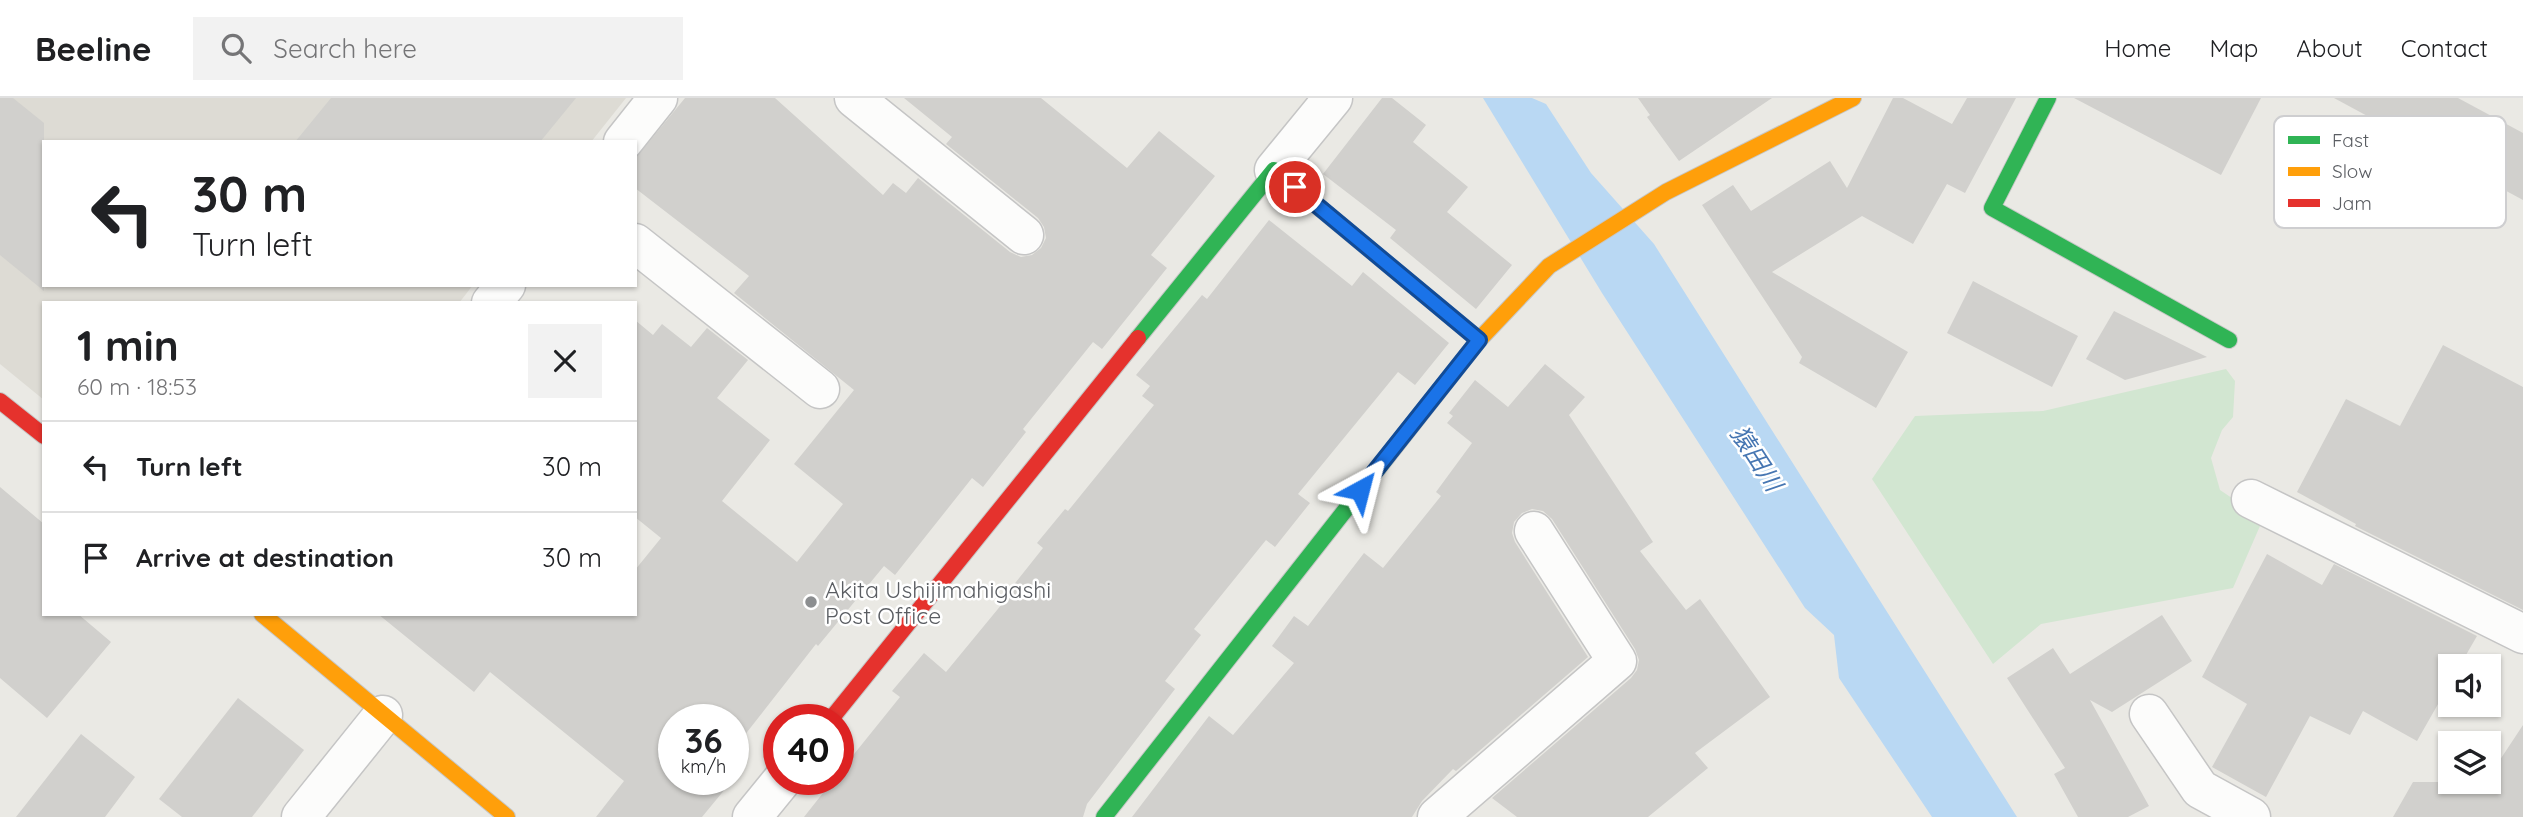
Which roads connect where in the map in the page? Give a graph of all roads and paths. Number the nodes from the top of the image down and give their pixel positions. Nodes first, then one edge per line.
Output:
1 (658, 98) edge
2 (854, 98) edge
3 (1333, 98) edge
4 (1853, 98) edge
5 (2048, 98) edge
6 (625, 140) edge
7 (1274, 170) junction
8 (1024, 235) dead end
9 (637, 245) edge
10 (504, 287) edge
11 (493, 301) edge
12 (1479, 340) junction
13 (2229, 340) dead end
14 (820, 389) dead end
15 (0, 401) edge
16 (42, 434) edge
17 (2251, 499) dead end
18 (1534, 531) dead end
19 (263, 616) edge
20 (2523, 634) edge
21 (843, 704) edge
22 (2149, 714) dead end
23 (383, 715) junction
24 (770, 795) edge
25 (300, 817) edge
26 (507, 817) edge
27 (752, 817) edge
28 (1104, 817) edge
29 (1437, 817) edge
30 (2251, 817) edge

1 - 6 street
2 - 8 street
3 - 7 street
4 - 12 street
5 - 13 street
7 - 12 street
7 - 21 street
9 - 14 street
10 - 11 street
12 - 28 street
15 - 16 street
17 - 20 street
18 - 29 street
19 - 23 street
22 - 30 street
23 - 25 street
23 - 26 street
24 - 27 street

